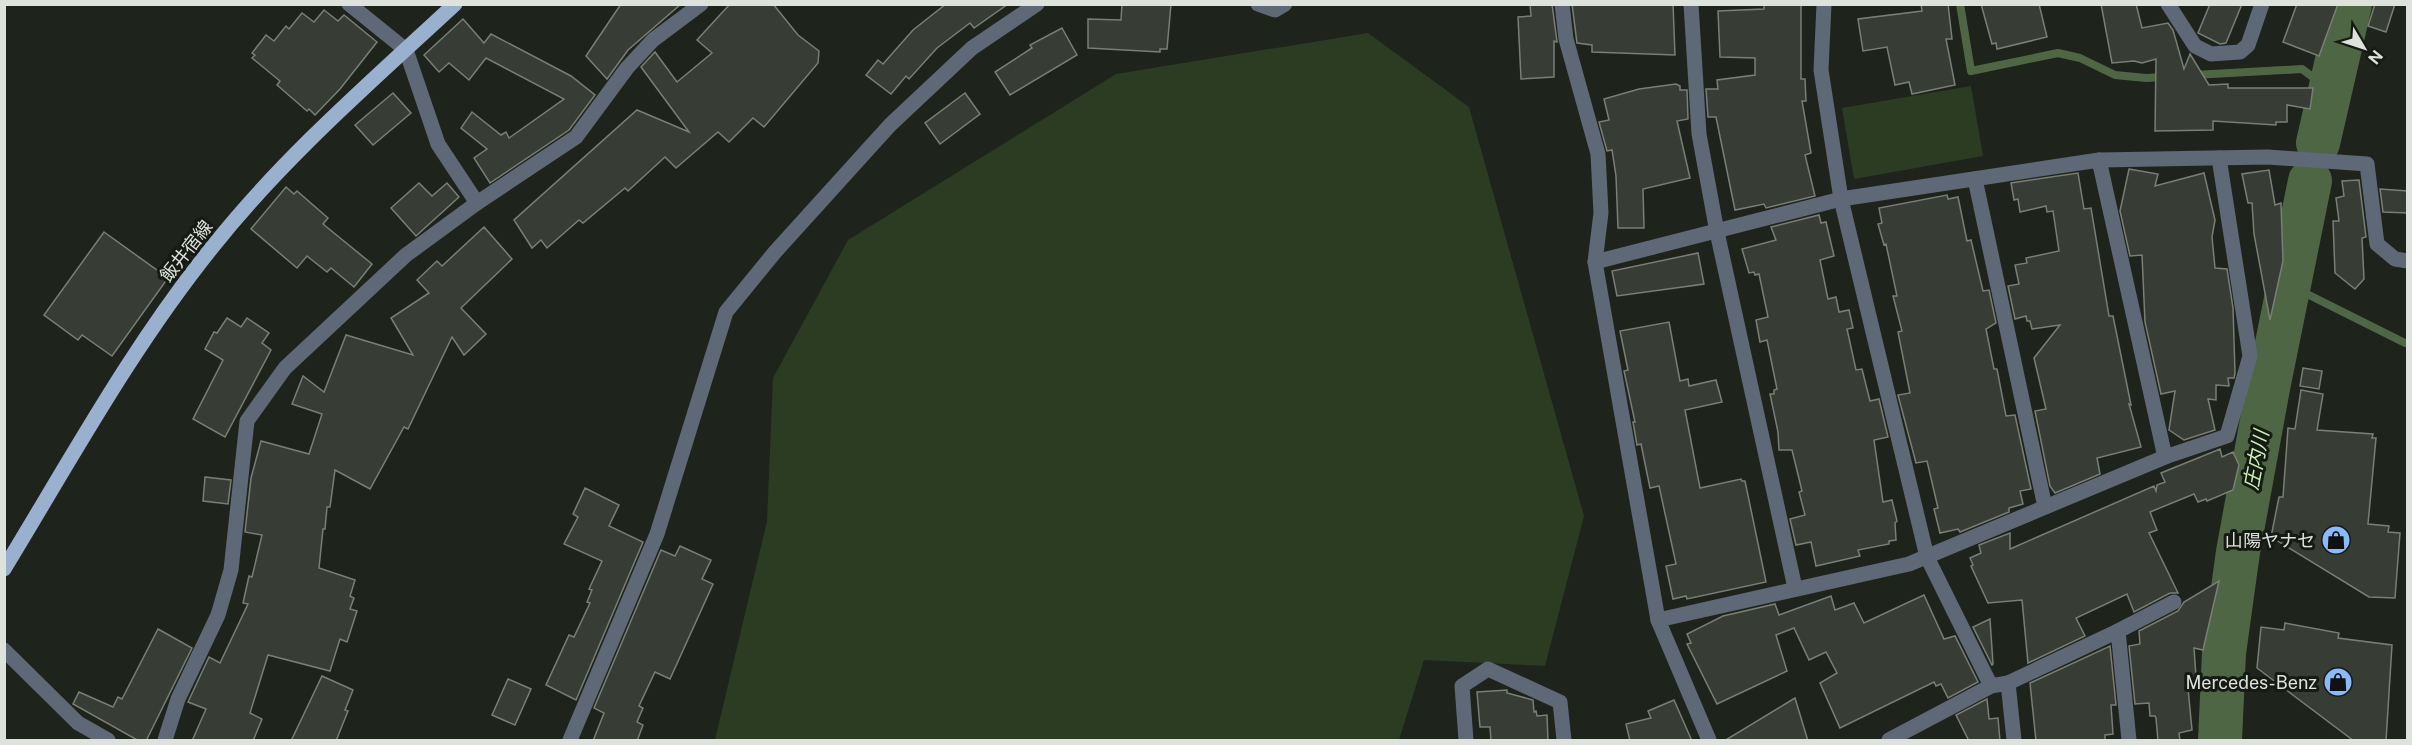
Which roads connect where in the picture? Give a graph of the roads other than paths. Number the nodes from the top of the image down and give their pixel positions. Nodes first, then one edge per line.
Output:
1 (349, 4) edge
2 (455, 4) edge
3 (701, 4) edge
4 (1037, 4) edge
5 (1258, 4) edge
6 (1286, 4) edge
7 (1562, 4) edge
8 (1692, 4) edge
9 (1824, 4) edge
10 (2168, 4) edge
11 (2262, 4) edge
12 (406, 50) junction
13 (2219, 158) junction
14 (2099, 160) junction
15 (1975, 179) junction
16 (1841, 199) junction
17 (477, 203) junction
18 (1717, 232) junction
19 (2408, 261) edge
20 (1595, 262) junction
21 (2165, 457) junction
22 (2046, 507) junction
23 (1927, 557) junction
24 (4, 569) edge
25 (1795, 588) junction
26 (2174, 602) dead end
27 (1658, 620) junction
28 (2118, 631) junction
29 (4, 650) edge
30 (2008, 682) junction
31 (1991, 686) junction
32 (108, 741) edge
33 (165, 741) edge
34 (570, 741) edge
35 (1466, 741) edge
36 (1564, 741) edge
37 (1709, 741) edge
38 (1888, 741) edge
39 (2014, 741) edge
40 (2129, 741) edge

1 - 12 street
2 - 12 main road, 飯井宿線
3 - 17 street
4 - 34 street
5 - 6 street
7 - 20 street
8 - 18 street
9 - 16 street
10 - 11 street
12 - 17 street
12 - 24 main road, 飯井宿線
13 - 14 street
13 - 19 street
13 - 21 street
14 - 15 street
14 - 21 street
15 - 16 street
15 - 22 street
16 - 18 street
16 - 23 street
17 - 33 street
18 - 20 street
18 - 25 street
20 - 27 street
21 - 22 street
22 - 23 street
23 - 25 street
23 - 31 street
25 - 27 street
26 - 28 street
27 - 37 street
28 - 30 street
28 - 40 street
29 - 32 street
30 - 31 street
30 - 39 street
31 - 38 street
35 - 36 street

